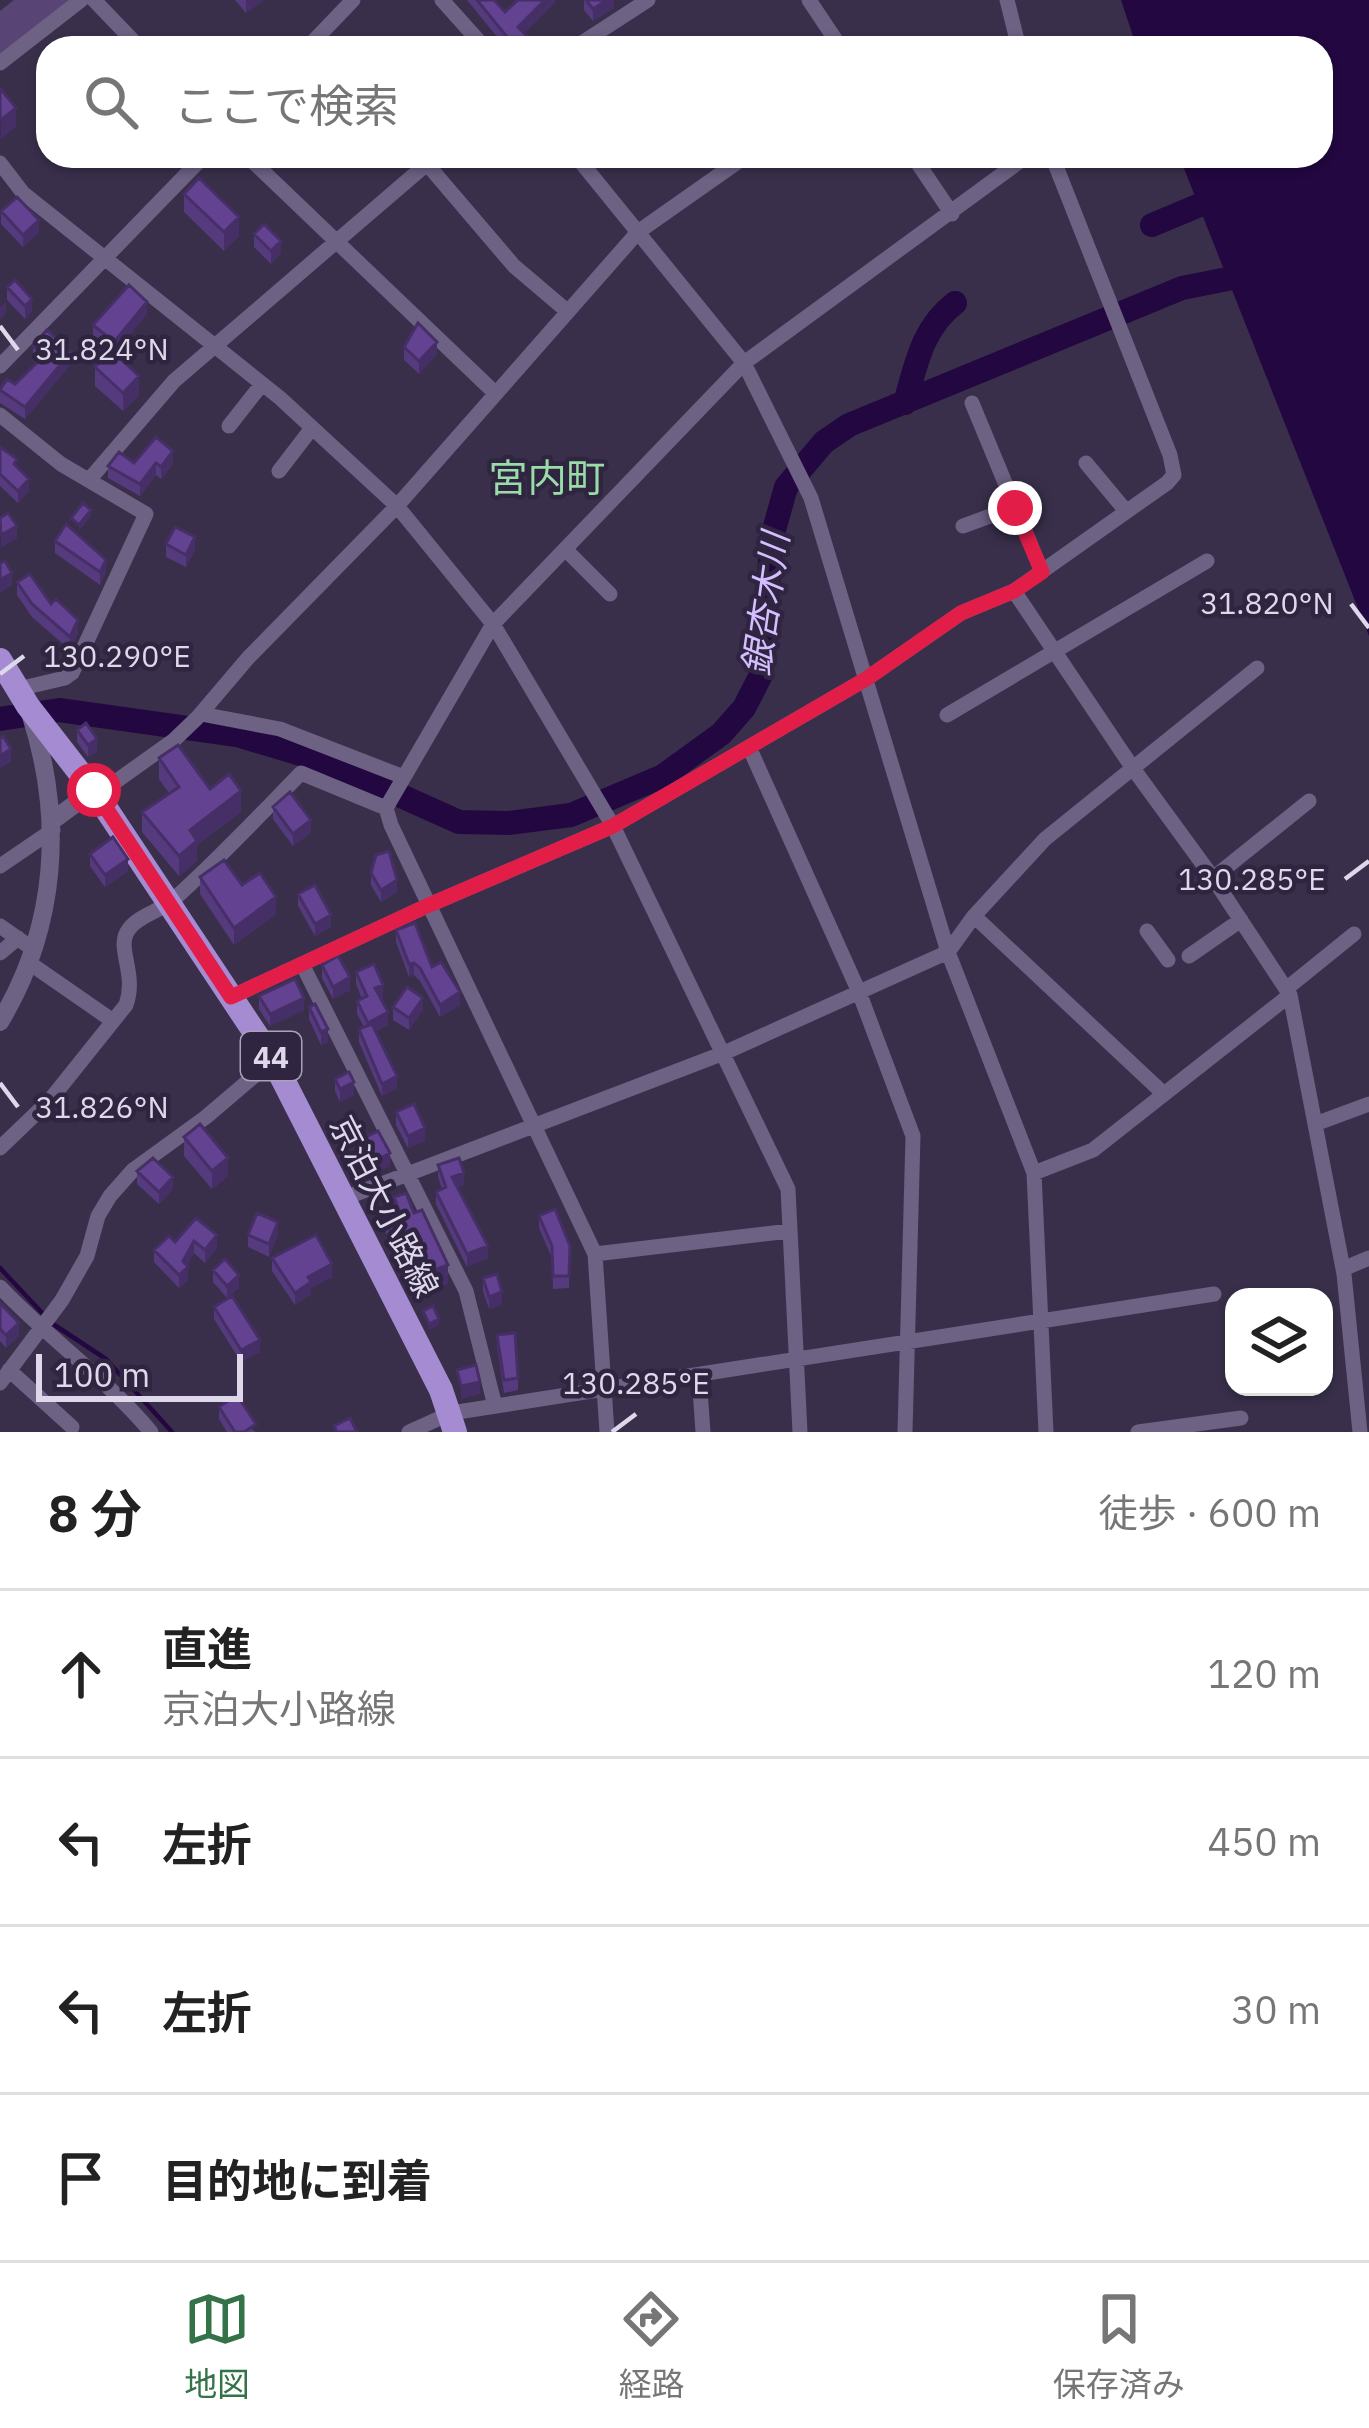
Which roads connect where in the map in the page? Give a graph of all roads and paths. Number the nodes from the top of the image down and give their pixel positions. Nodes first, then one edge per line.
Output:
1 (81, 0) edge
2 (94, 0) edge
3 (353, 0) edge
4 (442, 0) edge
5 (648, 0) edge
6 (809, 0) edge
7 (1007, 0) edge
8 (625, 5) edge
9 (128, 36) edge
10 (318, 36) edge
11 (474, 36) edge
12 (588, 36) edge
13 (833, 36) edge
14 (1016, 36) edge
15 (0, 63) edge
16 (0, 163) edge
17 (192, 168) edge
18 (260, 168) edge
19 (422, 168) edge
20 (430, 168) edge
21 (586, 168) edge
22 (727, 168) edge
23 (921, 168) edge
24 (1012, 168) edge
25 (1057, 168) edge
26 (952, 214) junction
27 (638, 232) junction
28 (338, 242) junction
29 (106, 258) junction
30 (567, 311) junction
31 (215, 348) junction
32 (744, 363) junction
33 (0, 366) edge
34 (262, 383) junction
35 (494, 392) junction
36 (972, 403) dead end
37 (0, 416) edge
38 (229, 426) dead end
39 (313, 428) junction
40 (1086, 463) dead end
41 (279, 471) dead end
42 (89, 480) junction
43 (397, 506) junction
44 (1015, 508) junction
45 (1126, 512) junction
46 (963, 526) dead end
47 (565, 549) junction
48 (1207, 561) dead end
49 (1042, 572) junction
50 (1014, 591) junction
51 (610, 594) dead end
52 (494, 623) junction
53 (1054, 651) junction
54 (0, 660) edge
55 (1257, 668) dead end
56 (866, 679) junction
57 (30, 709) junction
58 (947, 715) dead end
59 (199, 716) junction
60 (748, 747) junction
61 (1132, 767) junction
62 (401, 776) junction
63 (95, 792) junction
64 (1309, 801) dead end
65 (386, 808) junction
66 (52, 826) junction
67 (613, 826) junction
68 (0, 866) edge
69 (1214, 878) junction
70 (169, 904) junction
71 (429, 905) junction
72 (974, 916) junction
73 (1240, 920) junction
74 (0, 926) edge
75 (1147, 931) dead end
76 (1354, 934) dead end
77 (26, 950) junction
78 (948, 952) junction
79 (0, 953) edge
80 (1189, 956) dead end
81 (1168, 960) dead end
82 (302, 964) junction
83 (859, 992) junction
84 (1288, 992) junction
85 (231, 997) junction
86 (113, 1021) junction
87 (0, 1022) edge
88 (724, 1053) junction
89 (273, 1060) junction
90 (1164, 1094) junction
91 (1368, 1099) edge
92 (1315, 1124) junction
93 (535, 1127) junction
94 (0, 1148) edge
95 (1034, 1173) junction
96 (407, 1174) junction
97 (345, 1198) junction
98 (790, 1232) junction
99 (595, 1254) junction
100 (1369, 1258) edge
101 (1343, 1269) junction
102 (0, 1287) edge
103 (1214, 1294) dead end
104 (1040, 1322) junction
105 (40, 1329) junction
106 (909, 1340) junction
107 (794, 1361) junction
108 (699, 1375) junction
109 (5, 1376) edge
110 (604, 1388) junction
111 (495, 1406) junction
112 (1241, 1418) dead end
113 (453, 1422) edge
114 (72, 1427) dead end
115 (151, 1432) edge
116 (410, 1432) edge
117 (607, 1432) edge
118 (704, 1432) edge
119 (800, 1432) edge
120 (905, 1432) edge
121 (1046, 1432) edge
122 (1138, 1432) edge
123 (1360, 1432) edge

1 - 15 street
2 - 9 street
3 - 10 street
4 - 11 street
5 - 8 street
6 - 13 street
7 - 14 street
8 - 12 street
16 - 29 street
17 - 29 street
18 - 28 street
19 - 28 street
20 - 30 street
21 - 27 street
22 - 27 street
23 - 26 street
24 - 26 street
25 - 45 street
26 - 32 street
27 - 30 street
27 - 32 street
28 - 31 street
28 - 35 street
29 - 31 street
29 - 33 street
30 - 35 street
31 - 34 street
31 - 42 street
32 - 47 street
32 - 56 street
34 - 38 street
34 - 39 street
35 - 43 street
36 - 44 street
37 - 42 street
39 - 41 street
39 - 43 street
40 - 45 street
42 - 57 street
43 - 52 street
43 - 59 street
44 - 46 street
44 - 49 street
45 - 49 street
47 - 51 street
47 - 52 street
48 - 53 street
49 - 50 street
50 - 53 street
50 - 56 street
52 - 62 street
52 - 67 street
53 - 58 street
53 - 61 street
54 - 57 main road, 京泊大小路線 / 44
55 - 61 street
56 - 60 street
56 - 78 street
57 - 63 main road, 京泊大小路線 / 44
57 - 66 street
59 - 62 street
59 - 63 street
60 - 67 street
60 - 83 street
61 - 69 street
61 - 72 street
62 - 65 street
63 - 66 street
63 - 70 main road, 京泊大小路線 / 44
64 - 69 street
65 - 70 street
65 - 71 street
66 - 68 street
66 - 77 street
67 - 71 street
67 - 88 street
69 - 73 street
70 - 85 main road, 京泊大小路線 / 44
70 - 86 street
71 - 82 street
71 - 93 street
72 - 78 street
72 - 90 street
73 - 80 street
73 - 84 street
74 - 77 street
75 - 81 street
76 - 84 street
77 - 79 street
77 - 86 street
77 - 87 street
78 - 83 street
78 - 95 street
82 - 85 street
82 - 96 street
83 - 88 street
83 - 106 street
84 - 90 street
84 - 92 street
85 - 89 main road, 京泊大小路線 / 44
86 - 94 street
88 - 93 street
88 - 98 street
89 - 97 main road, 京泊大小路線 / 44
89 - 105 street
90 - 95 street
91 - 92 street
92 - 101 street
93 - 96 street
93 - 99 street
95 - 104 street
96 - 97 street
96 - 111 street
97 - 113 main road, 京泊大小路線 / 44
98 - 99 street
98 - 107 street
99 - 110 street
100 - 101 street
101 - 123 street
102 - 105 street
103 - 104 street
104 - 106 street
104 - 121 street
105 - 109 street
105 - 115 street
106 - 107 street
106 - 120 street
107 - 108 street
107 - 119 street
108 - 110 street
108 - 118 street
109 - 114 street
110 - 111 street
110 - 117 street
111 - 113 street
112 - 122 street
113 - 116 street

